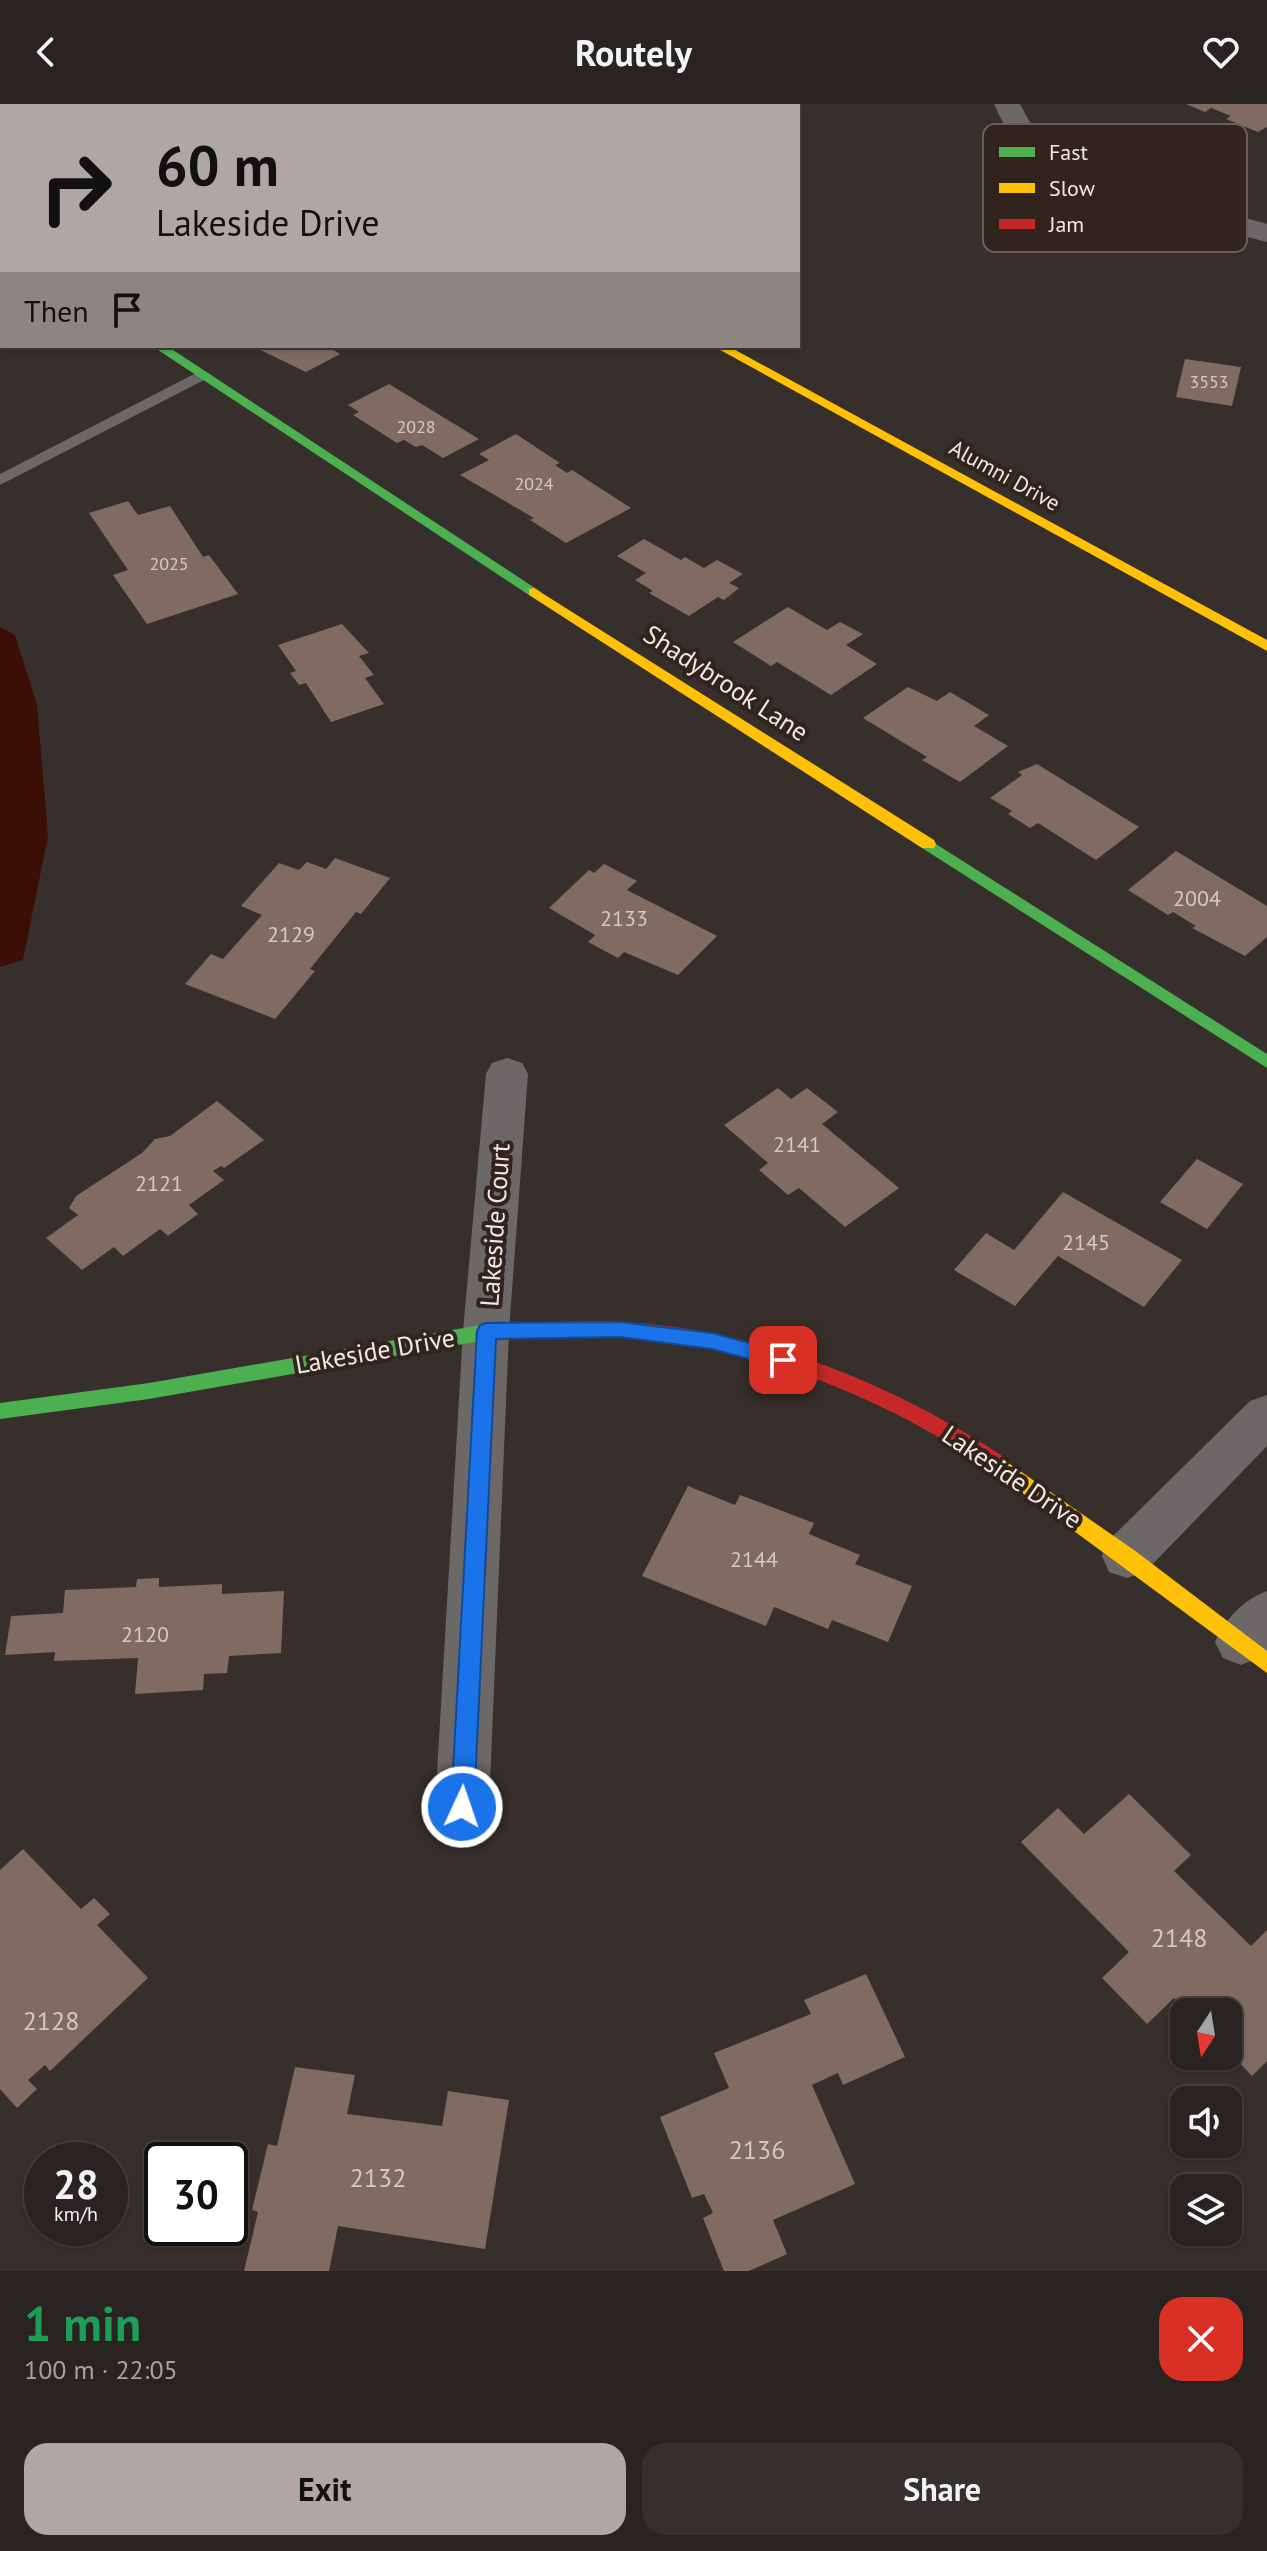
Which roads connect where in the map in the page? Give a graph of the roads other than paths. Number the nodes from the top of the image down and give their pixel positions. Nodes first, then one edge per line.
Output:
1 (1007, 104) edge
2 (1020, 124) edge
3 (1247, 227) edge
4 (1267, 233) edge
5 (161, 348) edge
6 (723, 348) edge
7 (202, 375) junction
8 (0, 480) edge
9 (1267, 646) edge
10 (1267, 1062) edge
11 (507, 1074) dead end
12 (486, 1331) junction
13 (0, 1411) edge
14 (1267, 1415) edge
15 (1127, 1556) junction
16 (1258, 1640) edge
17 (462, 1807) dead end

1 - 2 street
3 - 4 street
5 - 7 street, Shadybrook Lane
6 - 9 street, Alumni Drive
7 - 8 lane
7 - 10 street, Shadybrook Lane
11 - 12 street, Lakeside Court
12 - 13 street, Lakeside Drive
12 - 15 street, Lakeside Drive
12 - 17 street, Lakeside Court
14 - 15 street
15 - 16 street, Lakeside Drive

